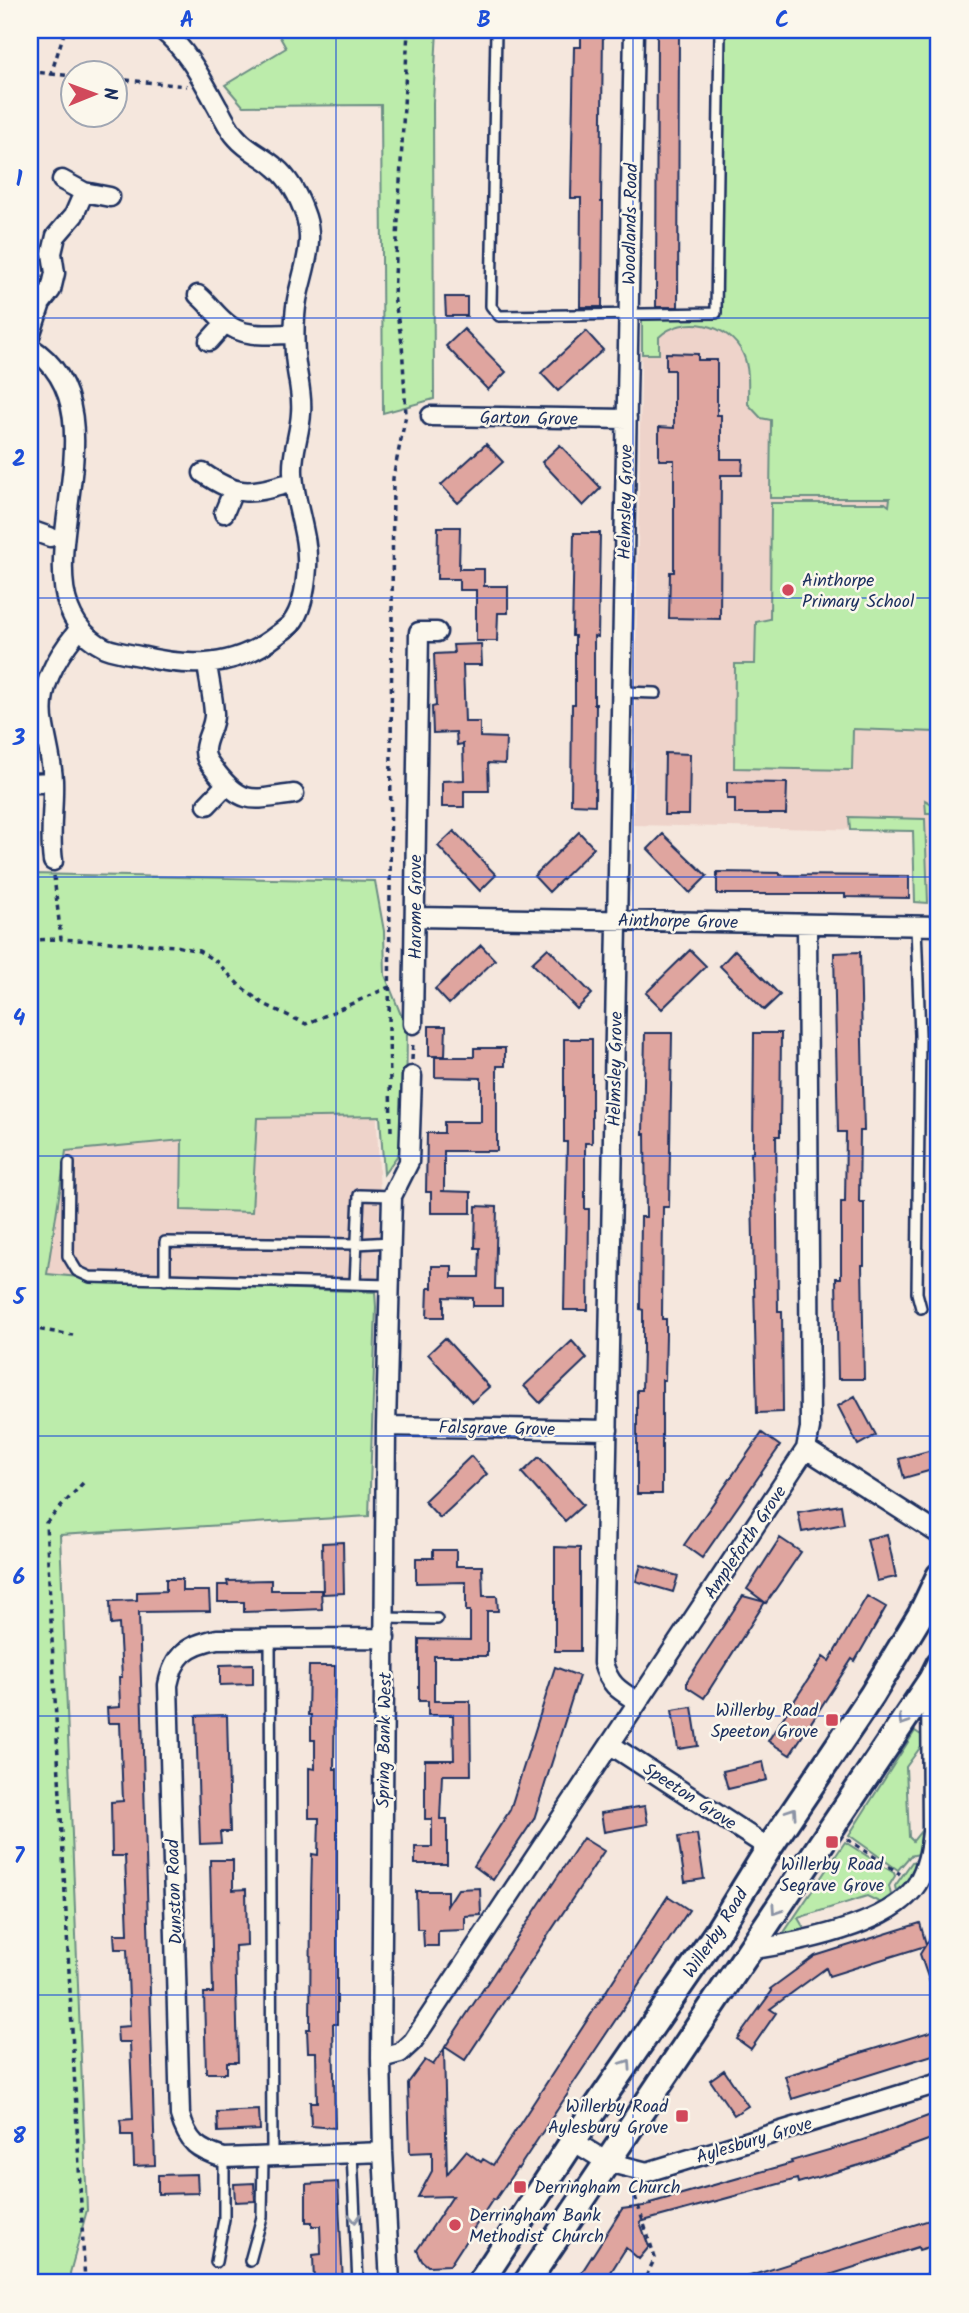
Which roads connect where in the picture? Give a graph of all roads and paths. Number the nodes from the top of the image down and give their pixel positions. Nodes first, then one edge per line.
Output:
1 (65, 30) edge
2 (162, 30) edge
3 (408, 30) edge
4 (496, 30) edge
5 (634, 30) edge
6 (720, 30) edge
7 (30, 71) edge
8 (51, 74) junction
9 (60, 75) edge
10 (130, 80) edge
11 (206, 88) junction
12 (62, 180) dead end
13 (84, 192) junction
14 (110, 197) dead end
15 (198, 295) dead end
16 (629, 314) junction
17 (225, 323) junction
18 (294, 334) junction
19 (30, 336) edge
20 (209, 341) dead end
21 (30, 347) edge
22 (430, 416) dead end
23 (627, 419) junction
24 (203, 473) dead end
25 (293, 482) junction
26 (233, 491) junction
27 (224, 513) dead end
28 (30, 530) edge
29 (50, 537) junction
30 (77, 632) junction
31 (437, 632) dead end
32 (207, 664) junction
33 (622, 692) junction
34 (656, 693) dead end
35 (53, 782) junction
36 (30, 783) edge
37 (226, 785) junction
38 (294, 794) dead end
39 (207, 806) dead end
40 (52, 861) joint
41 (416, 917) junction
42 (618, 920) junction
43 (807, 924) junction
44 (916, 926) junction
45 (939, 926) edge
46 (61, 939) junction
47 (30, 940) edge
48 (389, 987) junction
49 (413, 1024) joint
50 (412, 1076) joint
51 (391, 1141) dead end
52 (69, 1163) dead end
53 (392, 1196) junction
54 (391, 1242) junction
55 (357, 1244) junction
56 (165, 1280) junction
57 (355, 1284) junction
58 (389, 1286) junction
59 (922, 1308) dead end
60 (30, 1328) edge
61 (74, 1335) dead end
62 (386, 1426) junction
63 (608, 1430) junction
64 (806, 1449) junction
65 (83, 1483) dead end
66 (939, 1534) edge
67 (939, 1576) edge
68 (385, 1618) junction
69 (437, 1619) dead end
70 (385, 1638) junction
71 (270, 1639) junction
72 (935, 1672) edge
73 (638, 1702) junction
74 (611, 1745) junction
75 (831, 1829) junction
76 (769, 1848) junction
77 (900, 1874) dead end
78 (749, 1950) junction
79 (381, 2058) junction
80 (939, 2084) edge
81 (573, 2141) junction
82 (383, 2152) junction
83 (352, 2153) junction
84 (267, 2157) junction
85 (224, 2158) junction
86 (616, 2164) junction
87 (250, 2261) dead end
88 (216, 2262) dead end
89 (85, 2283) edge
90 (358, 2283) edge
91 (390, 2283) edge
92 (480, 2283) edge
93 (526, 2283) edge
94 (643, 2283) edge

1 - 8 path
2 - 11 street
3 - 48 path
4 - 16 lane
5 - 16 street, Woodlands Road
6 - 16 lane
7 - 8 path
8 - 9 path
10 - 11 path
11 - 18 street
12 - 13 street
13 - 14 street
13 - 19 street
15 - 17 street
16 - 23 street, Woodlands Road
17 - 18 street
17 - 20 street
18 - 25 street
21 - 29 street
22 - 23 street, Garton Grove
23 - 33 street, Helmsley Grove
24 - 26 street
25 - 26 street
25 - 32 street
26 - 27 street
28 - 29 street
29 - 30 street
30 - 32 street
30 - 35 street
31 - 41 street, Harome Grove
32 - 37 street
33 - 34 lane
33 - 42 street, Helmsley Grove
35 - 36 street
35 - 40 street
37 - 38 street
37 - 39 street
40 - 46 path
41 - 42 street, Ainthorpe Grove
41 - 49 street, Harome Grove
42 - 43 street, Ainthorpe Grove
42 - 63 street, Helmsley Grove
43 - 44 street, Ainthorpe Grove
43 - 64 street, Ampleforth Grove
44 - 45 street, Ainthorpe Grove
44 - 59 lane
46 - 47 path
46 - 48 path
48 - 51 path
49 - 50 path
50 - 53 street
52 - 56 lane
53 - 54 street, Spring Bank West
53 - 55 lane
54 - 55 lane
54 - 58 street, Spring Bank West
55 - 56 lane
55 - 57 lane
56 - 57 lane
57 - 58 lane
58 - 62 street, Spring Bank West
60 - 61 path
62 - 63 street, Falsgrave Grove
62 - 68 street, Spring Bank West
63 - 73 street, Helmsley Grove
64 - 66 street
64 - 73 street, Ampleforth Grove
65 - 89 path
76 -> 67 street, Willerby Road
68 - 69 lane
68 - 70 street, Spring Bank West
70 - 71 street, Dunston Road
70 - 79 street, Spring Bank West
71 - 84 lane
71 - 85 street, Dunston Road
72 -> 75 street, Willerby Road
72 - 78 street
73 - 74 street, Ampleforth Grove
74 - 76 street, Speeton Grove
74 - 79 street, Ampleforth Grove
75 - 77 path
75 -> 78 street, Willerby Road
81 -> 76 street, Willerby Road
78 - 86 street, Willerby Road
79 - 82 street, Spring Bank West
80 - 86 street, Aylesbury Grove
81 - 86 street, Aylesbury Grove
81 - 92 street, Willerby Road
82 - 83 street, Dunston Road
82 - 91 street, Spring Bank West
83 - 84 street, Dunston Road
83 -> 90 lane
84 - 85 street, Dunston Road
84 - 87 lane
85 - 88 lane
86 - 93 street, Willerby Road
86 - 94 path

